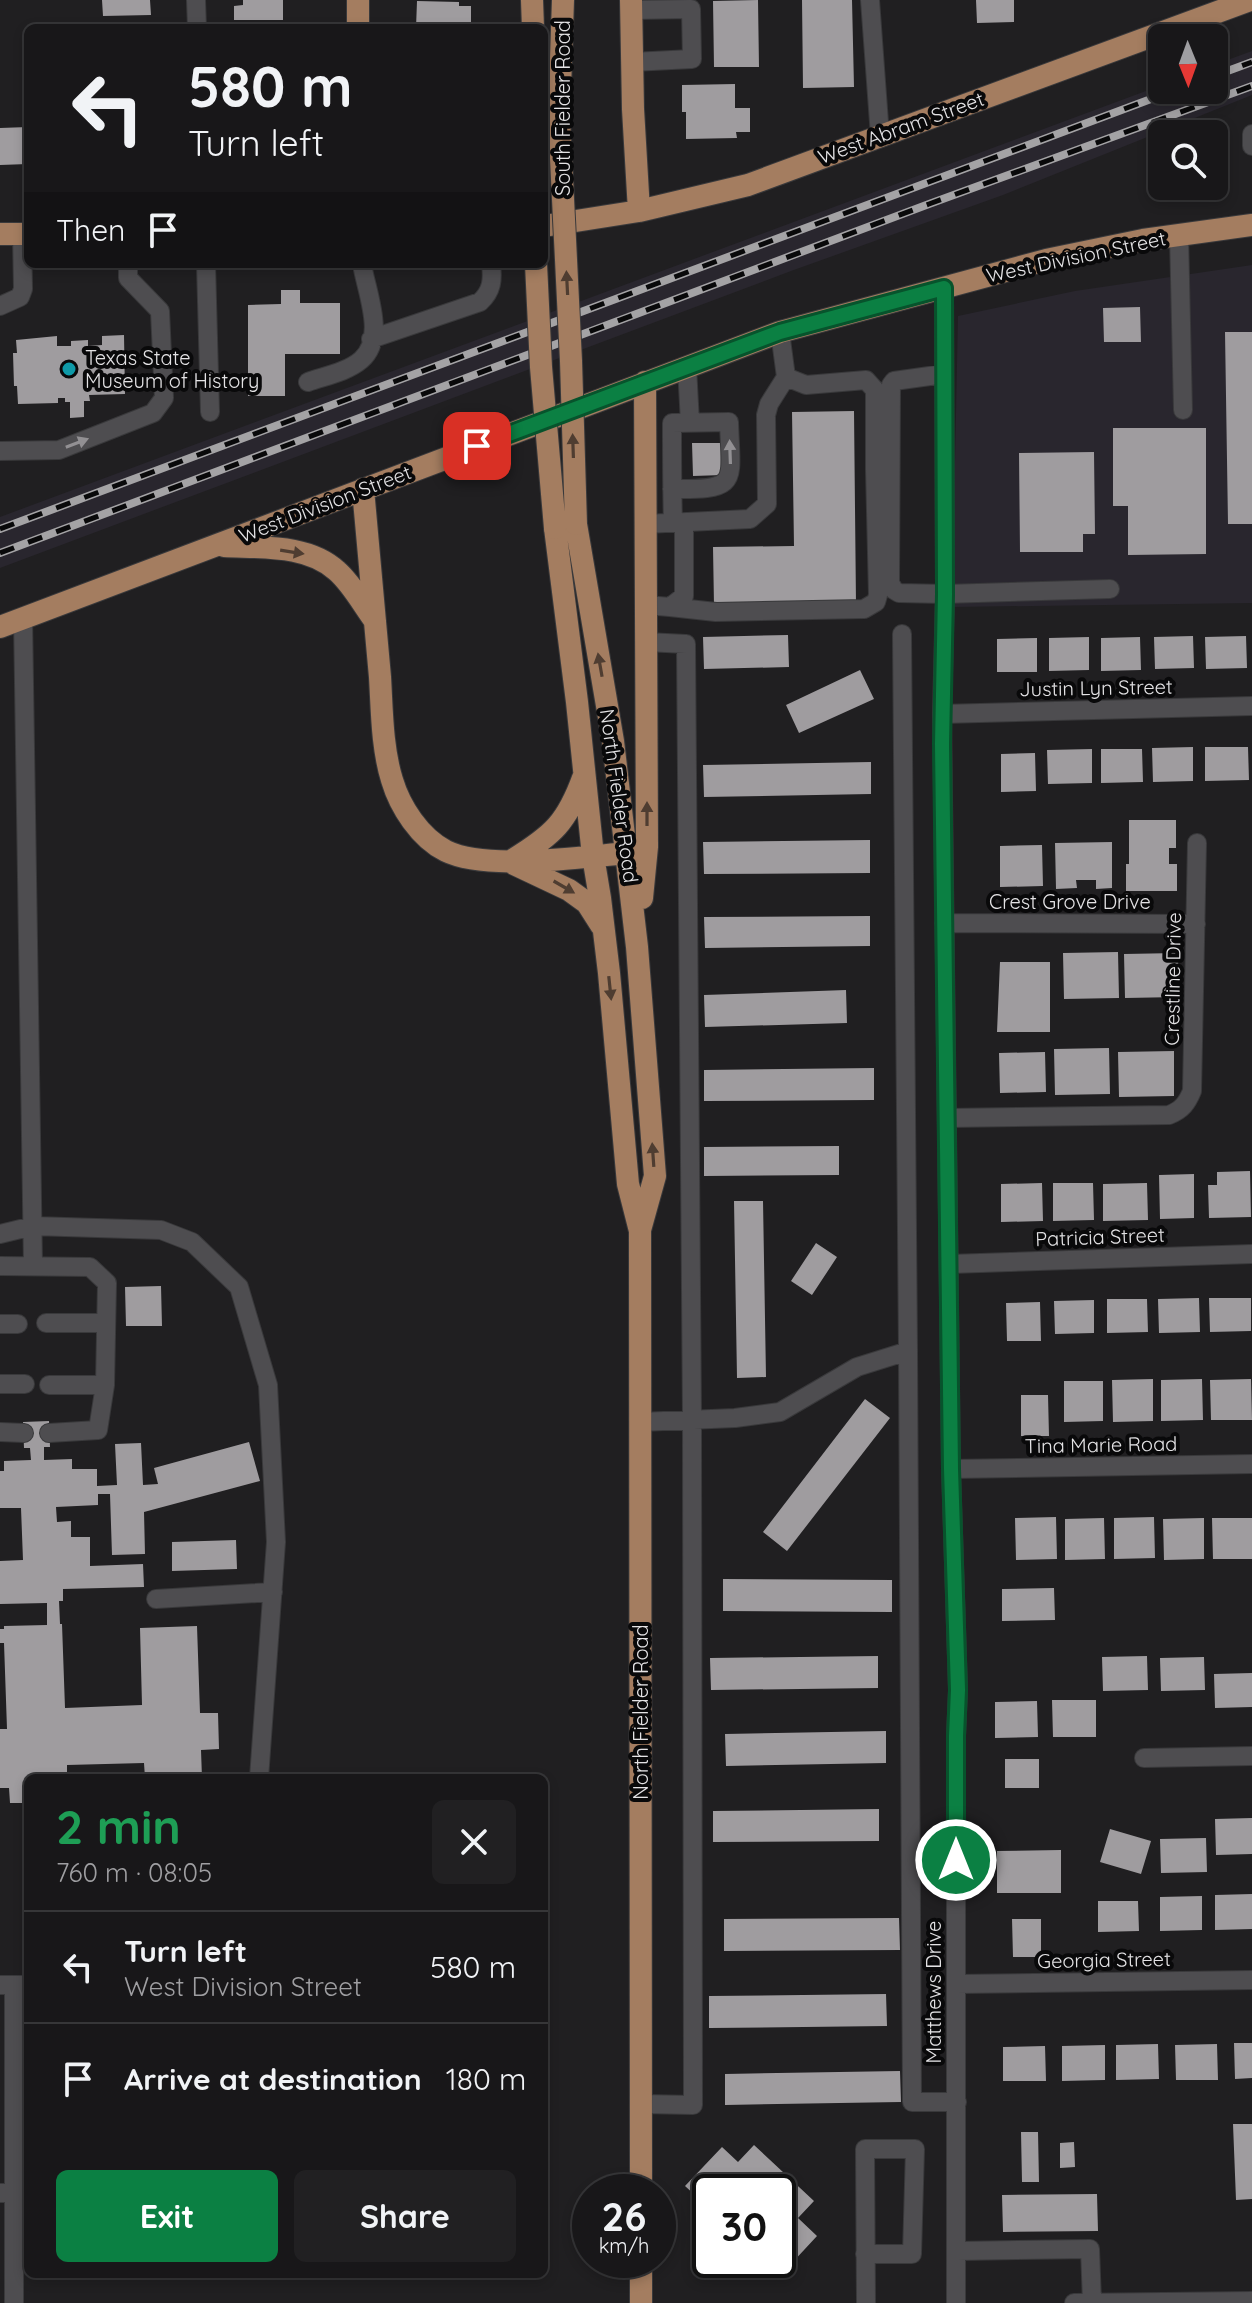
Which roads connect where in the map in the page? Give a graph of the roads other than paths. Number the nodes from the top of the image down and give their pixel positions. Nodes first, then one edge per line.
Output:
1 (196, 0) edge
2 (358, 0) edge
3 (532, 0) edge
4 (563, 0) edge
5 (870, 0) edge
6 (1250, 0) edge
7 (631, 5) edge
8 (197, 24) edge
9 (358, 24) edge
10 (533, 24) edge
11 (632, 62) junction
12 (1252, 134) edge
13 (880, 136) junction
14 (1252, 146) edge
15 (639, 211) junction
16 (548, 225) edge
17 (1252, 225) edge
18 (17, 234) edge
19 (1179, 235) junction
20 (128, 268) edge
21 (206, 268) edge
22 (363, 268) edge
23 (491, 268) edge
24 (536, 268) edge
25 (944, 288) junction
26 (0, 306) edge
27 (780, 332) junction
28 (371, 339) junction
29 (571, 361) joint
30 (687, 367) junction
31 (944, 374) junction
32 (786, 377) junction
33 (308, 382) dead end
34 (645, 382) junction
35 (1183, 410) dead end
36 (210, 412) dead end
37 (690, 423) junction
38 (0, 451) edge
39 (645, 470) junction
40 (672, 470) junction
41 (363, 489) junction
42 (672, 489) junction
43 (678, 523) junction
44 (645, 524) junction
45 (566, 526) junction
46 (215, 545) junction
47 (1110, 589) dead end
48 (945, 594) junction
49 (646, 605) junction
50 (670, 607) junction
51 (23, 618) junction
52 (375, 621) junction
53 (0, 627) edge
54 (902, 634) dead end
55 (646, 642) junction
56 (1252, 706) edge
57 (942, 714) junction
58 (584, 774) junction
59 (1197, 843) dead end
60 (628, 853) junction
61 (593, 856) junction
62 (509, 862) junction
63 (944, 923) junction
64 (1196, 924) junction
65 (604, 930) junction
66 (637, 947) junction
67 (947, 1118) junction
68 (33, 1226) junction
69 (640, 1231) junction
70 (0, 1234) edge
71 (1252, 1254) edge
72 (950, 1264) junction
73 (33, 1265) junction
74 (0, 1266) edge
75 (46, 1323) dead end
76 (106, 1323) junction
77 (908, 1351) junction
78 (0, 1384) edge
79 (25, 1384) dead end
80 (49, 1385) dead end
81 (105, 1385) junction
82 (692, 1420) junction
83 (640, 1422) junction
84 (0, 1432) edge
85 (24, 1433) dead end
86 (49, 1433) dead end
87 (1252, 1464) edge
88 (951, 1469) junction
89 (273, 1592) junction
90 (156, 1599) dead end
91 (1252, 1756) edge
92 (1144, 1758) dead end
93 (259, 1774) edge
94 (1252, 1980) edge
95 (956, 1984) junction
96 (14, 1985) edge
97 (957, 2102) junction
98 (642, 2104) junction
99 (641, 2174) edge
100 (14, 2193) edge
101 (957, 2251) junction
102 (865, 2254) junction
103 (641, 2278) edge
104 (1252, 2301) edge
105 (1092, 2302) edge
106 (1154, 2302) edge
107 (14, 2303) edge
108 (641, 2303) edge
109 (866, 2303) edge
110 (956, 2303) edge
111 (1074, 2303) edge

1 - 8 street
2 - 9 main road
3 - 10 main road, South Fielder Road
29 -> 4 main road, South Fielder Road, bridge
5 - 13 street
6 - 13 main road, West Abram Street
7 - 11 main road
7 - 11 street
11 - 15 main road
12 - 14 street
13 - 15 main road, West Abram Street
15 - 16 main road, West Abram Street
17 - 19 main road, West Division Street
18 - 26 street
19 - 25 main road, West Division Street
19 - 35 street
38 -> 20 street
21 - 36 street
22 - 28 street
23 - 28 street
24 - 45 main road, North Fielder Road, bridge
25 - 27 main road, West Division Street
25 - 31 street, Matthews Drive
27 - 30 main road, West Division Street
27 - 32 street
28 - 33 street
45 -> 29 main road, North Fielder Road, bridge
30 - 34 main road, West Division Street
30 - 37 street
31 - 48 street, Matthews Drive
31 - 48 street
32 - 43 street
32 - 50 street
34 - 39 main road
34 - 41 main road, West Division Street
37 - 40 street
42 -> 37 street
39 - 40 street
39 - 44 main road
40 - 42 street
41 - 46 main road, West Division Street
41 - 52 main road
42 - 43 street
43 - 44 street
43 - 50 street
44 - 49 main road
45 - 58 main road, North Fielder Road
60 -> 45 main road, North Fielder Road
46 - 51 main road, West Division Street
46 -> 52 main road
47 - 48 street
48 - 57 street, Matthews Drive
49 - 50 street
49 - 55 main road
51 - 53 main road, West Division Street
51 - 68 street
52 - 62 main road
54 - 77 street
66 -> 55 main road
55 - 82 street
56 - 57 street, Justin Lyn Street
57 - 63 street, Matthews Drive
58 - 61 main road, North Fielder Road
58 - 62 main road
59 - 64 street, Crestline Drive
60 - 61 main road
60 - 66 main road, North Fielder Road
61 - 62 main road
61 - 65 main road, North Fielder Road
62 -> 65 main road
63 - 64 street, Crest Grove Drive
63 - 67 street, Matthews Drive
64 - 67 street, Crestline Drive
65 -> 69 main road, North Fielder Road
69 -> 66 main road, North Fielder Road
67 - 72 street, Matthews Drive
68 - 70 street
68 - 73 street
68 - 89 street
69 - 83 main road, North Fielder Road
71 - 72 street, Patricia Street
72 - 88 street, Matthews Drive
73 - 74 street
73 - 76 street
75 - 76 street
76 - 81 street
77 - 82 street
77 - 97 street
78 - 79 street
80 - 81 street
81 - 86 street
82 - 83 street
82 - 98 street
83 - 98 main road, North Fielder Road
84 - 85 street
87 - 88 street, Tina Marie Road
88 - 95 street, Matthews Drive
89 - 90 street
89 - 93 street
91 - 92 street
94 - 95 street, Georgia Street
95 - 97 street, Matthews Drive
96 - 100 street
97 - 101 street, Matthews Drive
98 - 99 main road, North Fielder Road
100 - 107 street
101 - 105 street
101 - 110 street, Matthews Drive
102 - 102 street
102 - 109 street
103 - 108 main road
104 - 106 street
105 - 106 street
105 - 111 street

